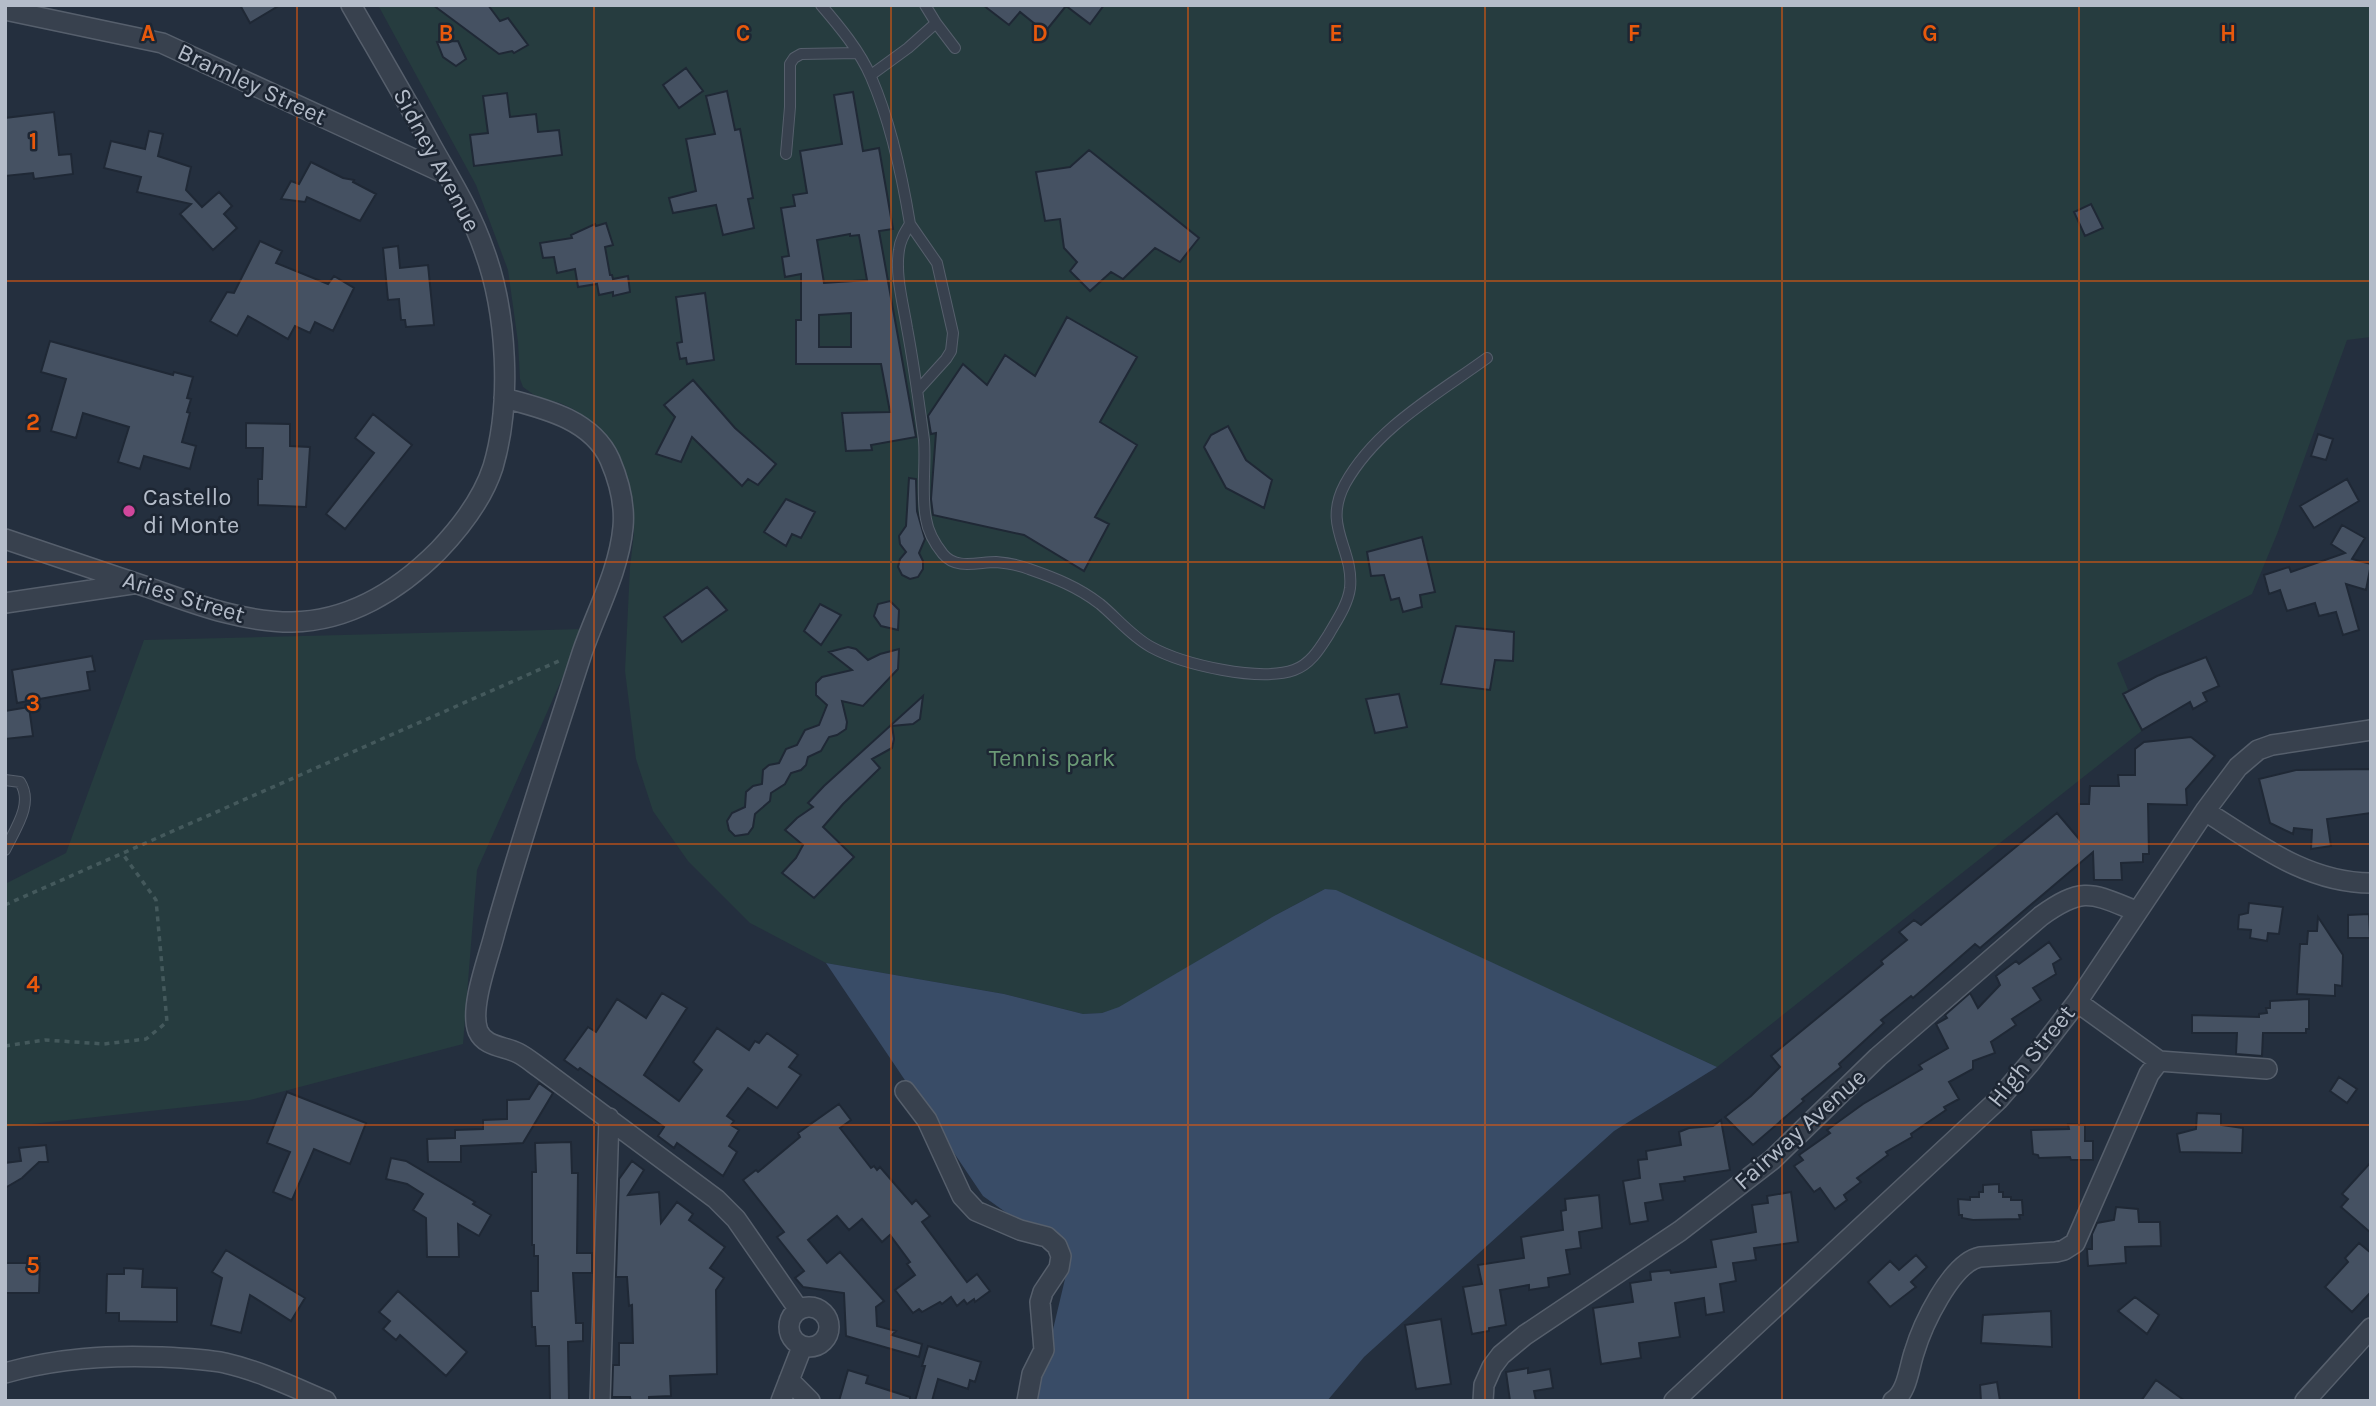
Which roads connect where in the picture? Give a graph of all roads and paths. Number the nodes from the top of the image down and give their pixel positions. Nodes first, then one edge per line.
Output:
1 (351, 5) edge
2 (821, 5) edge
3 (925, 5) edge
4 (5, 10) edge
5 (936, 23) junction
6 (955, 47) dead end
7 (858, 53) junction
8 (871, 75) junction
9 (786, 154) dead end
10 (448, 176) junction
11 (911, 224) junction
12 (1487, 358) dead end
13 (917, 391) junction
14 (504, 398) junction
15 (484, 489) joint
16 (5, 539) edge
17 (135, 583) junction
18 (5, 603) edge
19 (583, 650) junction
20 (2371, 730) edge
21 (5, 780) edge
22 (2205, 811) junction
23 (5, 850) edge
24 (122, 853) junction
25 (2371, 883) edge
26 (5, 905) edge
27 (2136, 911) junction
28 (2077, 1002) junction
29 (5, 1046) edge
30 (2159, 1061) junction
31 (2267, 1069) dead end
32 (905, 1091) dead end
33 (609, 1118) junction
34 (799, 1310) junction
35 (2371, 1328) edge
36 (802, 1347) junction
37 (5, 1373) edge
38 (789, 1380) junction
39 (326, 1401) edge
40 (600, 1401) edge
41 (781, 1401) edge
42 (810, 1401) edge
43 (1027, 1401) edge
44 (1483, 1401) edge
45 (1674, 1401) edge
46 (1893, 1401) edge
47 (2305, 1401) edge

1 - 10 street, Sidney Avenue
2 - 7 lane
3 - 5 lane
4 - 10 street, Bramley Street
5 - 6 lane
5 - 8 lane
7 - 8 lane
7 - 9 lane
8 - 11 lane
10 - 14 street, Sidney Avenue
11 - 13 lane
11 - 13 lane
12 - 13 lane
14 - 15 street, Sidney Avenue
14 - 19 street
15 - 17 street, Aries Street
16 - 17 street, Aries Street
17 - 18 street
19 - 24 path
19 - 33 street
20 - 22 street, High Street
21 - 23 lane
22 - 25 street
22 - 27 street, High Street
24 - 26 path
24 - 29 path
27 - 28 street, High Street
27 - 44 street, Fairway Avenue
28 - 30 street
28 - 45 street, High Street
30 - 31 street
30 - 46 street
32 - 43 street
33 - 34 street
33 - 40 street
34 - 36 street
34 - 36 street
35 - 47 street
36 - 38 street
37 - 39 street
38 - 41 street
38 - 42 street

